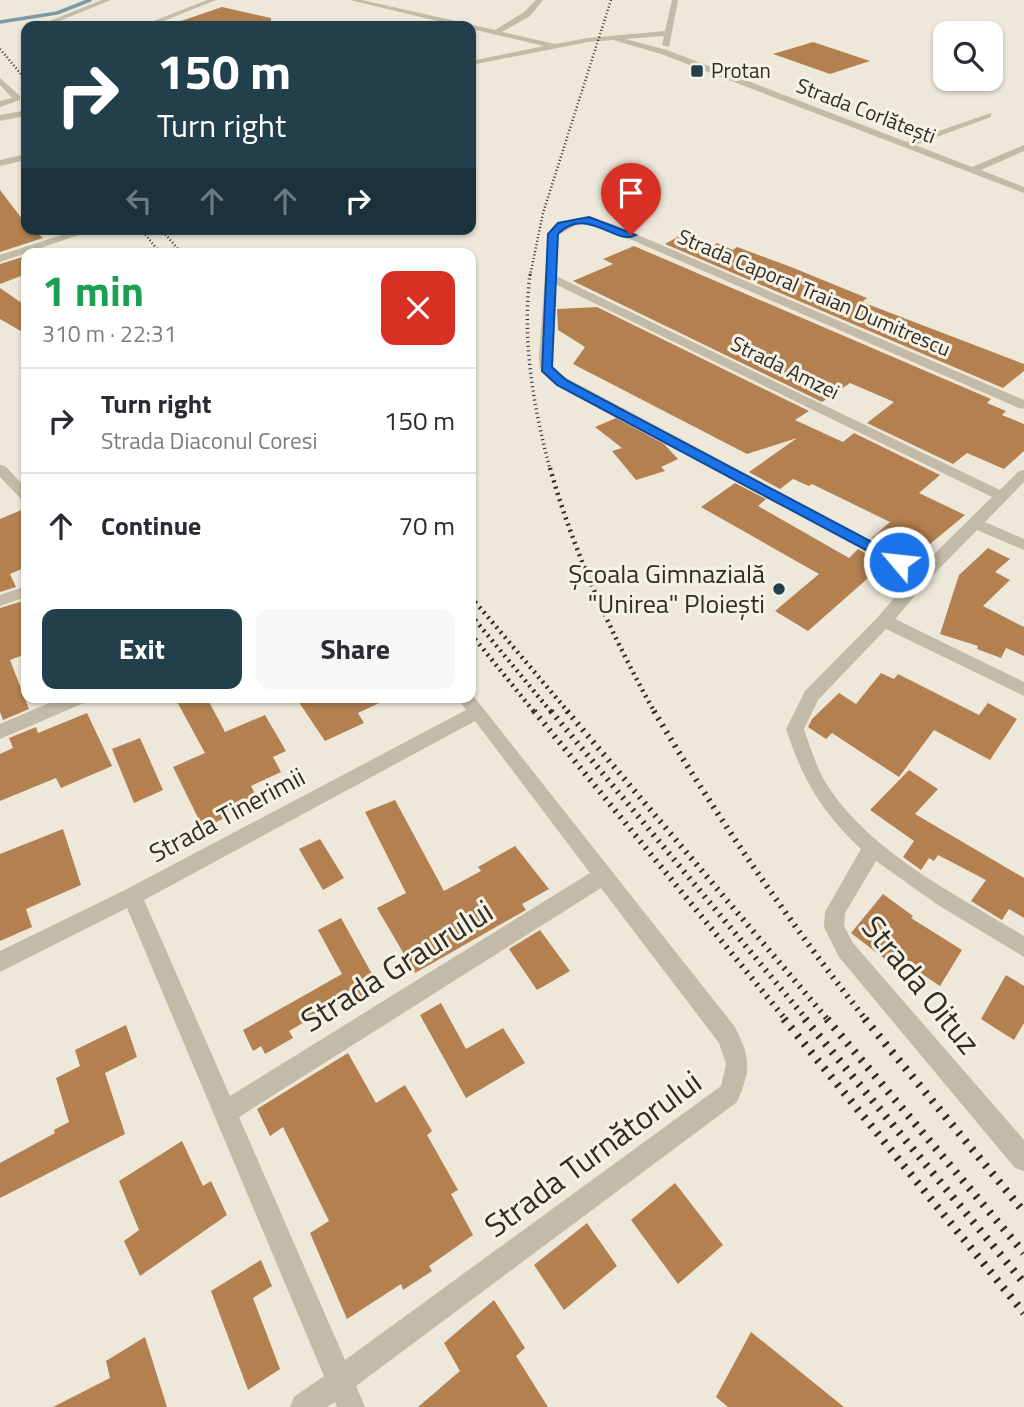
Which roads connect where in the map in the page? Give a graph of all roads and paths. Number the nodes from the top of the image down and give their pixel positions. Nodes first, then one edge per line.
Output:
1 (108, 0) edge
2 (213, 0) edge
3 (353, 0) edge
4 (540, 0) edge
5 (674, 0) edge
6 (54, 21) edge
7 (158, 21) edge
8 (451, 21) edge
9 (476, 26) edge
10 (498, 31) junction
11 (668, 33) junction
12 (616, 39) junction
13 (553, 46) junction
14 (664, 52) junction
15 (476, 62) edge
16 (0, 80) edge
17 (0, 104) edge
18 (21, 114) edge
19 (988, 115) dead end
20 (0, 118) edge
21 (907, 145) junction
22 (1024, 148) edge
23 (21, 158) edge
24 (0, 163) edge
25 (973, 170) junction
26 (1024, 190) edge
27 (75, 235) edge
28 (41, 248) edge
29 (21, 254) edge
30 (0, 259) edge
31 (552, 278) junction
32 (1024, 405) edge
33 (0, 469) edge
34 (1024, 474) edge
35 (21, 491) edge
36 (1000, 496) junction
37 (975, 523) junction
38 (1024, 545) edge
39 (923, 575) junction
40 (21, 593) edge
41 (0, 601) edge
42 (884, 621) junction
43 (1024, 690) edge
44 (67, 703) edge
45 (472, 705) edge
46 (0, 732) edge
47 (872, 849) junction
48 (603, 876) junction
49 (132, 896) junction
50 (1024, 947) edge
51 (0, 962) edge
52 (226, 1112) junction
53 (1024, 1159) edge
54 (340, 1382) junction
55 (304, 1407) edge
56 (351, 1407) edge

1 - 6 street
2 - 7 street
3 - 8 street
4 - 10 street
5 - 11 street
9 - 10 street
10 - 13 street
11 - 12 street
11 - 14 street
12 - 13 street
12 - 14 street, Strada Corlătești
13 - 15 street
14 - 21 street, Strada Corlătești
16 - 17 street
18 - 20 street
19 - 21 street
21 - 25 street, Strada Corlătești
22 - 25 street
23 - 24 street
25 - 26 street, Strada Corlătești
27 - 28 street
29 - 30 street
31 - 32 street, Strada Caporal Traian Dumitrescu
31 - 36 street, Strada Amzei
31 - 39 street
33 - 35 street
34 - 36 street
36 - 37 street
37 - 38 street
37 - 39 street
39 - 42 street
40 - 41 street
42 - 43 street
42 - 47 street
44 - 46 street
45 - 48 street, Strada Turnătorului
45 - 49 street, Strada Tinerimii
47 - 50 street
47 - 53 street, Strada Oituz
48 - 52 street, Strada Graurului
48 - 54 street, Strada Turnătorului
49 - 51 street, Strada Tinerimii
49 - 52 street
52 - 54 street
54 - 55 street, Strada Turnătorului
54 - 56 street

